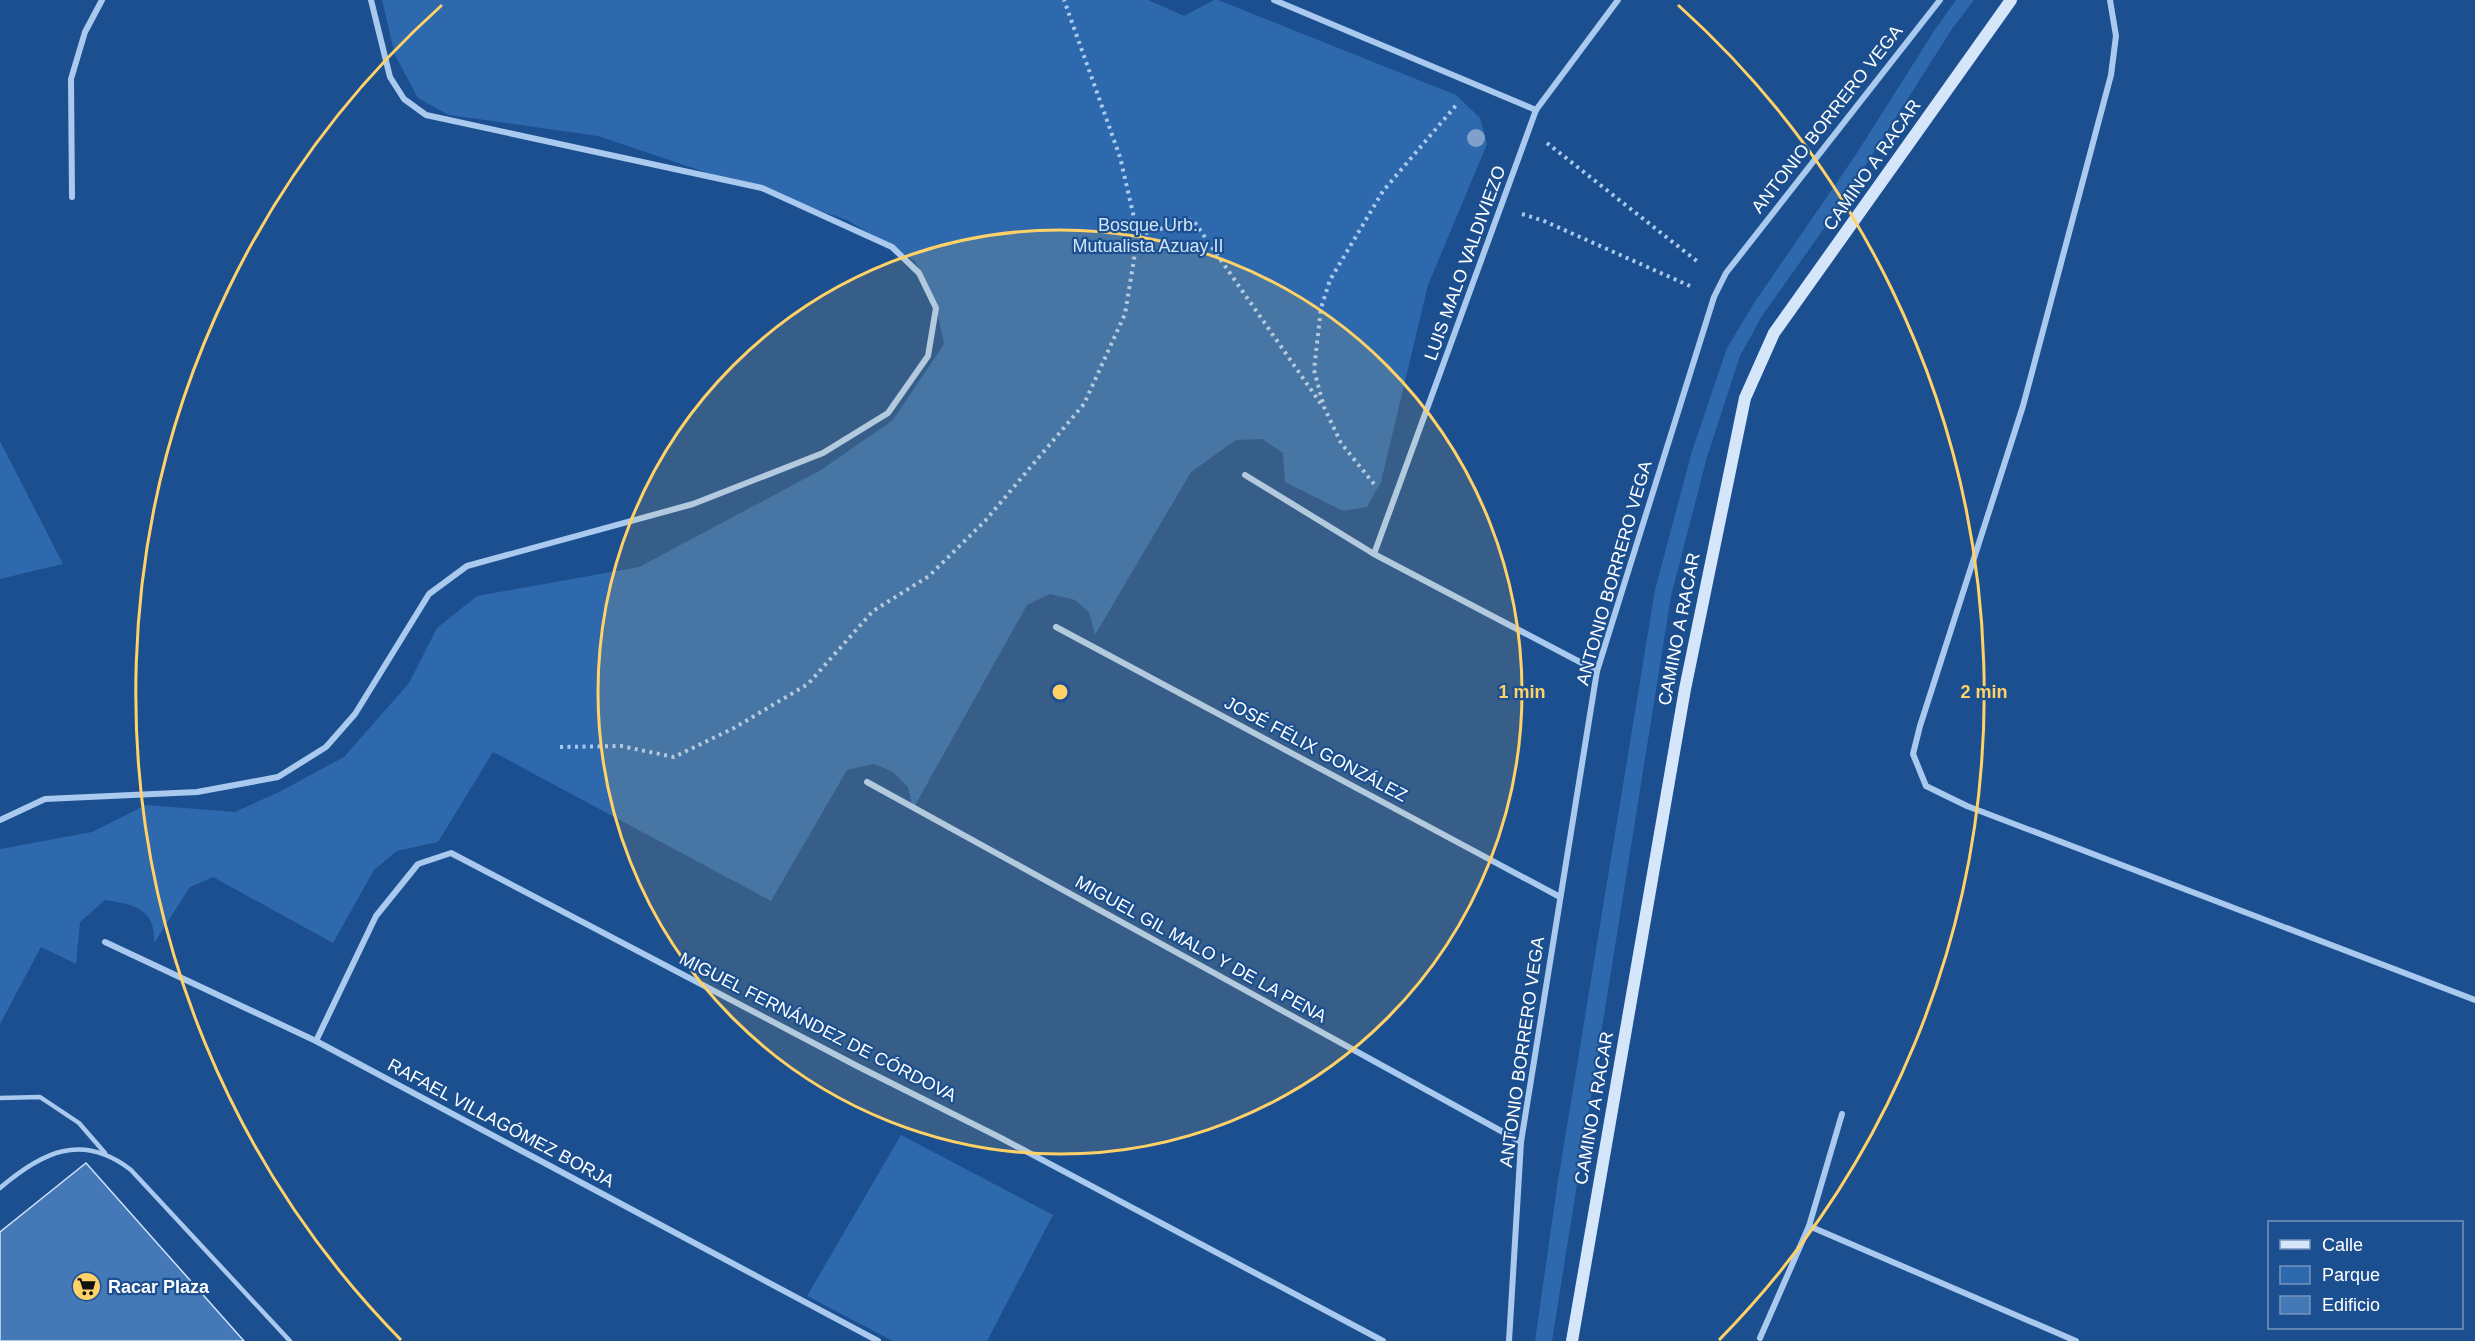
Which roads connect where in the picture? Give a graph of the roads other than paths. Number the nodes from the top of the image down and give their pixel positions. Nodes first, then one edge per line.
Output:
1 (102, 0) edge
2 (371, 0) edge
3 (1274, 0) edge
4 (1618, 0) edge
5 (1940, 0) edge
6 (2011, 0) edge
7 (2110, 0) edge
8 (1536, 110) junction
9 (72, 196) dead end
10 (1245, 475) dead end
11 (1374, 554) junction
12 (1056, 627) dead end
13 (1597, 671) junction
14 (867, 782) dead end
15 (0, 820) edge
16 (1560, 897) junction
17 (105, 942) dead end
18 (2475, 1000) edge
19 (316, 1041) junction
20 (0, 1098) edge
21 (1842, 1114) dead end
22 (1521, 1142) junction
23 (106, 1154) junction
24 (0, 1188) edge
25 (1809, 1226) junction
26 (1760, 1338) dead end
27 (290, 1341) edge
28 (878, 1341) edge
29 (1383, 1341) edge
30 (1509, 1341) edge
31 (1572, 1341) edge
32 (2076, 1341) edge

1 - 9 street
2 - 15 street
3 - 8 street
4 - 8 street, LUIS MALO VALDIVIEZO
5 - 13 street, ANTONIO BORRERO VEGA
6 - 31 street, CAMINO A RACAR
7 - 18 street
8 - 11 street, LUIS MALO VALDIVIEZO
10 - 11 street
11 - 13 street
12 - 16 street, JOSÉ FÉLIX GONZÁLEZ
13 - 16 street, ANTONIO BORRERO VEGA
14 - 22 street, MIGUEL GIL MALO Y DE LA PENA
16 - 22 street, ANTONIO BORRERO VEGA
17 - 19 street, RAFAEL VILLAGÓMEZ BORJA
19 - 28 street, RAFAEL VILLAGÓMEZ BORJA
19 - 29 street, MIGUEL FERNÁNDEZ DE CÓRDOVA
20 - 23 lane
21 - 25 street
22 - 30 street, ANTONIO BORRERO VEGA
23 - 24 lane
23 - 27 lane
25 - 26 street
25 - 32 street

